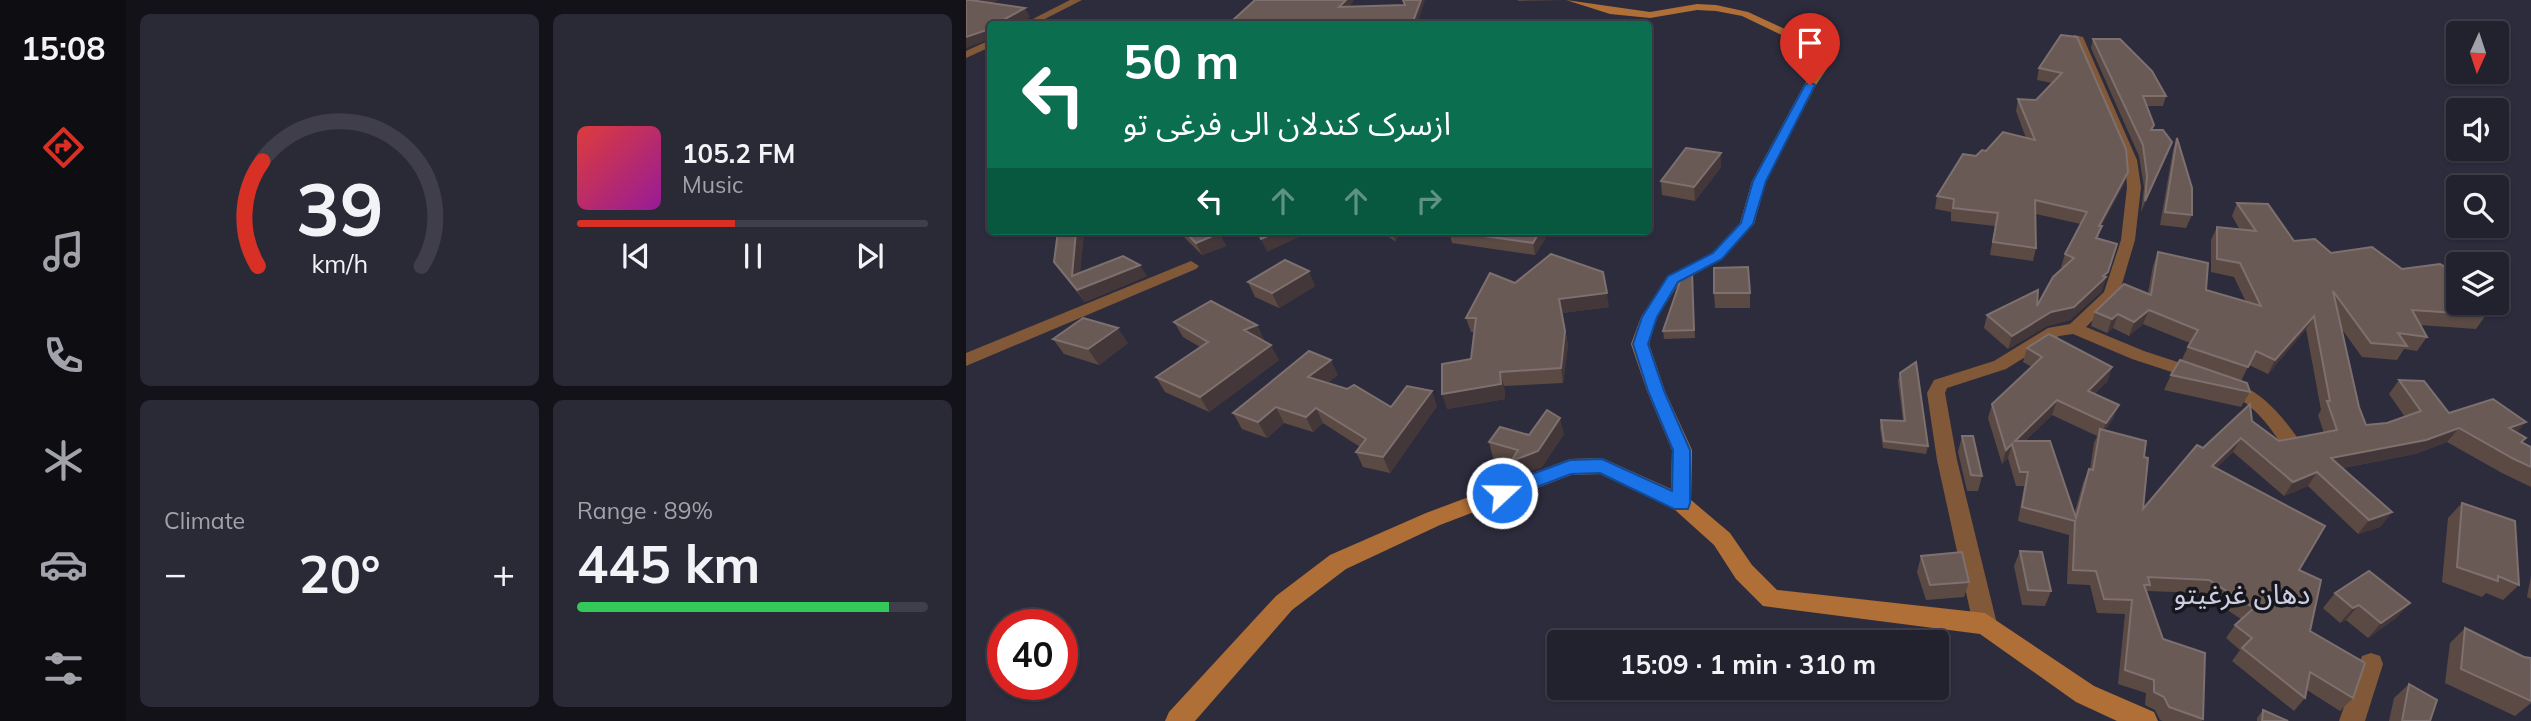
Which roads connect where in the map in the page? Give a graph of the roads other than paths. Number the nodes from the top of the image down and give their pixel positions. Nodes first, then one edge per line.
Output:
1 (1077, 0) edge
2 (1571, 0) edge
3 (1034, 21) edge
4 (2078, 37) edge
5 (987, 44) edge
6 (966, 55) edge
7 (1191, 266) dead end
8 (2075, 328) junction
9 (966, 360) edge
10 (2290, 442) edge
11 (1681, 503) junction
12 (1985, 624) junction
13 (2371, 664) dead end
14 (1178, 721) edge
15 (2145, 721) edge
16 (2352, 721) edge

1 - 3 street
2 - 11 street
4 - 8 street
5 - 6 street
7 - 9 street
8 - 10 street
8 - 12 street
11 - 12 street
11 - 14 street
12 - 15 street
13 - 16 street

